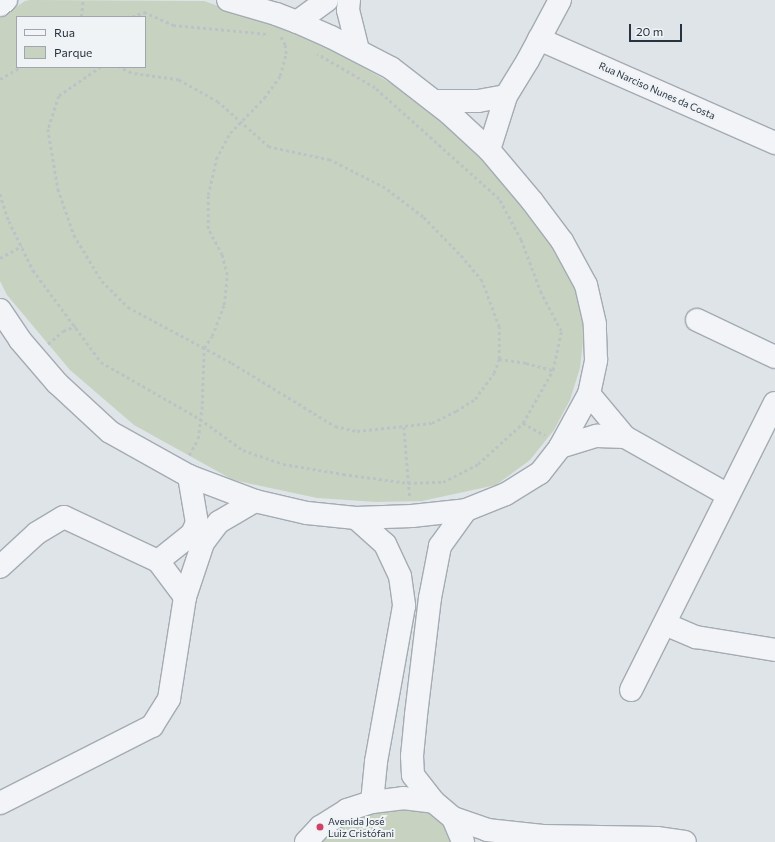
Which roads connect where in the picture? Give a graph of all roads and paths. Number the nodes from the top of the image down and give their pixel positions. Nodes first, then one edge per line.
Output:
1 (6, 0) edge
2 (83, 0) edge
3 (228, 0) edge
4 (327, 0) edge
5 (349, 0) edge
6 (560, 0) edge
7 (0, 5) edge
8 (81, 16) edge
9 (134, 16) edge
10 (292, 30) junction
11 (272, 34) dead end
12 (539, 39) junction
13 (358, 50) junction
14 (313, 52) dead end
15 (19, 68) edge
16 (100, 68) edge
17 (121, 68) edge
18 (0, 79) edge
19 (506, 96) junction
20 (434, 101) junction
21 (242, 122) junction
22 (775, 143) edge
23 (489, 150) junction
24 (0, 194) edge
25 (22, 246) junction
26 (0, 258) edge
27 (0, 310) edge
28 (697, 320) dead end
29 (76, 326) junction
30 (18, 345) edge
31 (204, 348) junction
32 (775, 358) edge
33 (499, 359) junction
34 (553, 370) junction
35 (589, 394) junction
36 (775, 404) edge
37 (200, 419) junction
38 (523, 423) junction
39 (404, 426) junction
40 (625, 437) junction
41 (560, 447) junction
42 (166, 463) junction
43 (189, 476) junction
44 (408, 483) junction
45 (728, 495) junction
46 (255, 501) junction
47 (466, 510) junction
48 (412, 516) junction
49 (356, 518) junction
50 (197, 539) junction
51 (158, 561) junction
52 (0, 567) edge
53 (186, 597) junction
54 (401, 620) junction
55 (427, 624) junction
56 (665, 624) junction
57 (775, 650) edge
58 (631, 690) dead end
59 (372, 802) junction
60 (434, 802) junction
61 (0, 803) edge
62 (453, 818) junction
63 (537, 839) edge
64 (306, 842) edge
65 (463, 842) edge
66 (685, 842) edge

1 - 7 street
2 - 8 path
3 - 10 street
4 - 10 street
5 - 13 street
6 - 12 street
9 - 11 path
10 - 13 street
10 - 21 path
12 - 19 street
12 - 22 street, Rua Narciso Nunes da Costa
13 - 20 street
14 - 34 path
15 - 18 path
16 - 31 path
17 - 21 path
19 - 20 street
19 - 23 street
20 - 23 street
21 - 31 path
21 - 33 path
23 - 35 street
24 - 25 path
25 - 26 path
25 - 29 path
27 - 30 street
28 - 32 street
29 - 30 path
29 - 37 path
30 - 42 street
31 - 37 path
31 - 39 path
33 - 34 path
33 - 39 path
34 - 38 path
35 - 40 street
35 - 41 street
36 - 45 street
37 - 42 path
37 - 44 path
38 - 41 path
38 - 44 path
39 - 44 path
40 - 41 street
40 - 45 street
41 - 47 street
42 - 43 street
43 - 46 street
43 - 50 street
44 - 48 path
45 - 56 street
46 - 49 street
46 - 50 street
47 - 48 street
47 - 55 street
48 - 49 street
49 - 54 street
50 - 51 street
50 - 53 street
51 - 52 street
51 - 53 street
53 - 61 street
54 - 55 street
54 - 59 street
55 - 60 street
56 - 57 street
56 - 58 street
59 - 60 street
59 - 64 street
60 - 62 street
62 - 63 street
62 - 65 street
63 - 66 street

